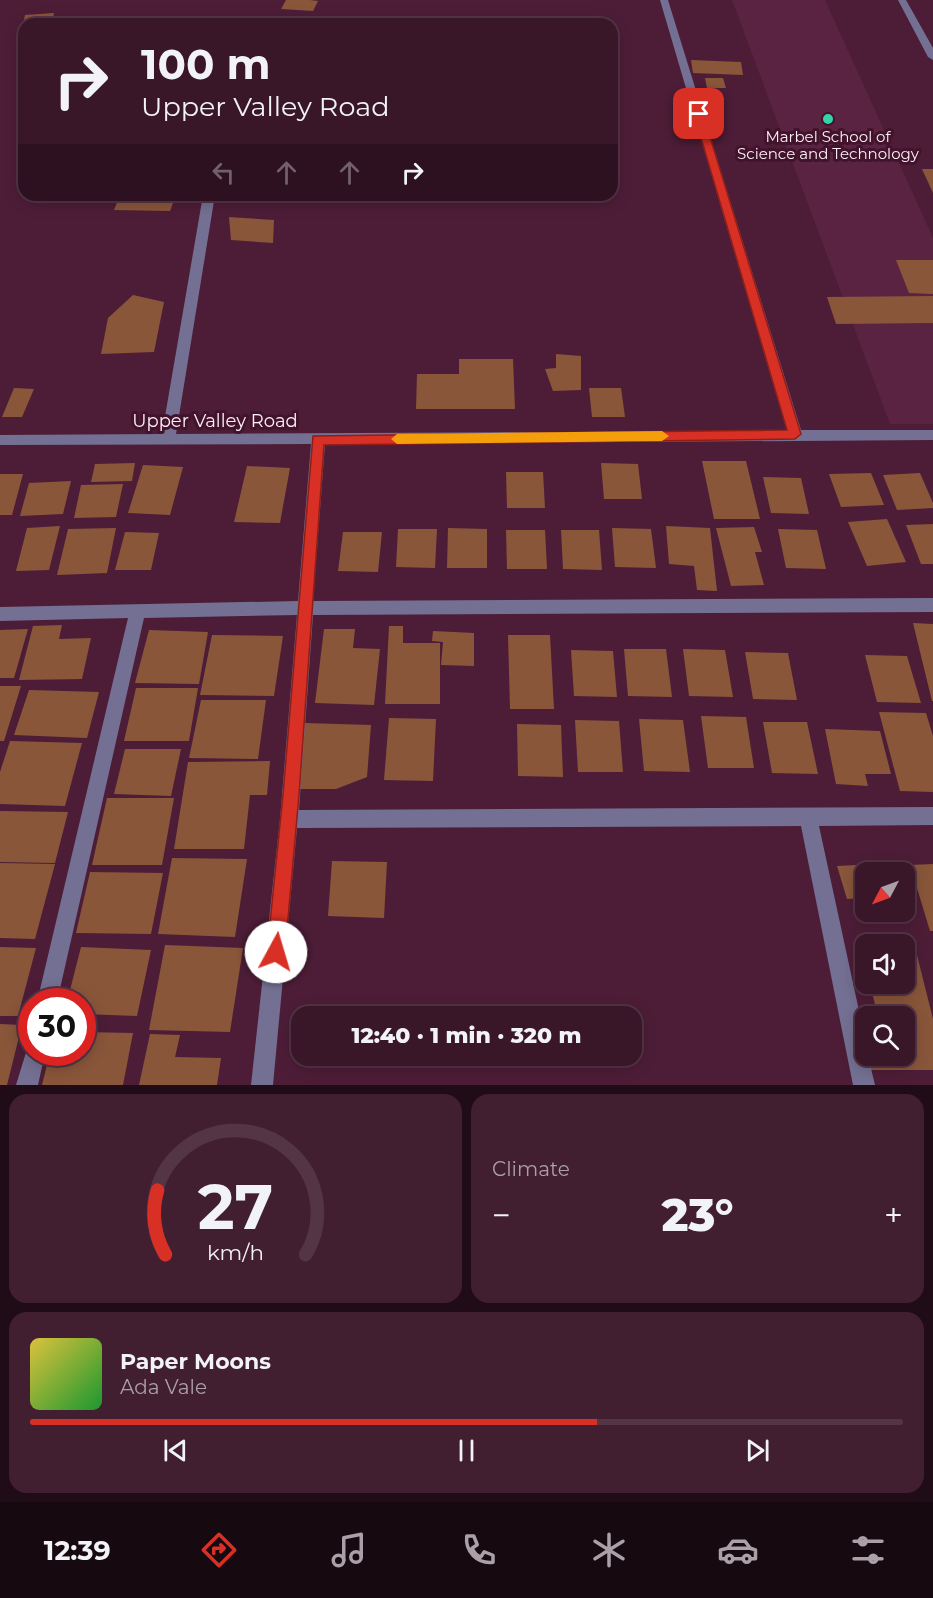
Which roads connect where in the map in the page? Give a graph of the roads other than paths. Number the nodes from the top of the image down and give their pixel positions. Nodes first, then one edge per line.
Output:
1 (664, 0) edge
2 (902, 0) edge
3 (933, 57) edge
4 (208, 201) edge
5 (795, 434) junction
6 (933, 435) edge
7 (168, 438) junction
8 (0, 440) edge
9 (318, 440) junction
10 (933, 605) edge
11 (306, 608) junction
12 (138, 610) junction
13 (0, 614) edge
14 (808, 816) junction
15 (933, 816) edge
16 (289, 819) junction
17 (50, 988) edge
18 (32, 1066) edge
19 (27, 1085) edge
20 (262, 1085) edge
21 (864, 1085) edge

1 - 5 street
2 - 3 street
4 - 7 street
5 - 6 street, Upper Valley Road
5 - 9 street, Upper Valley Road
7 - 8 street, Upper Valley Road
7 - 9 street, Upper Valley Road
9 - 11 street
10 - 11 street
11 - 12 street
11 - 16 street
12 - 13 street
12 - 17 street
14 - 15 street
14 - 16 street
14 - 21 street
16 - 20 street
18 - 19 street

